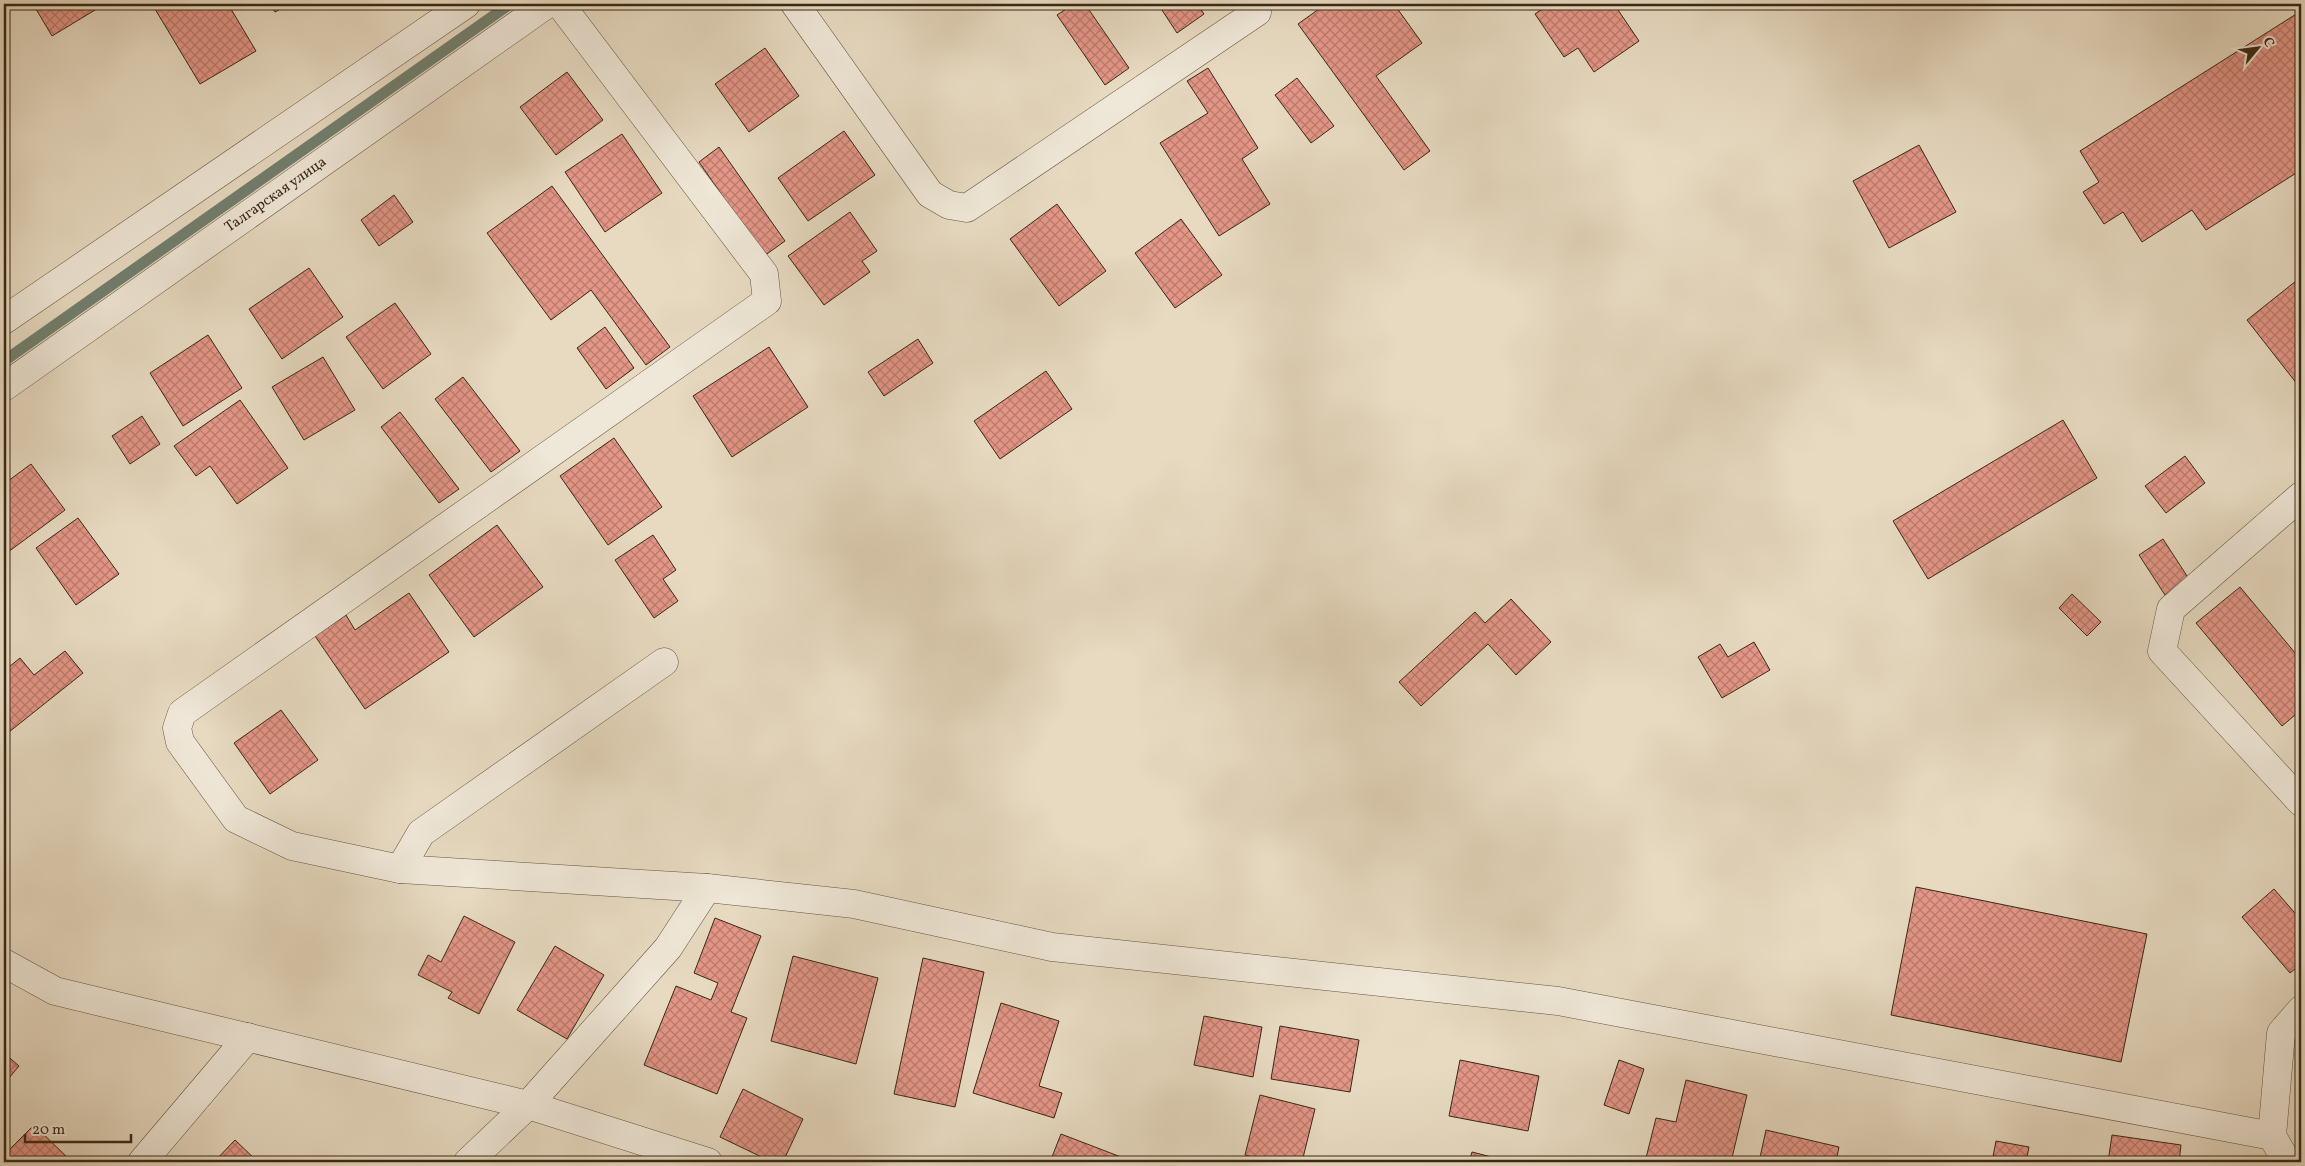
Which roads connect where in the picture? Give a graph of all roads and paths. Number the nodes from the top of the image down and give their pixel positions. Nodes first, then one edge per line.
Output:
1 (466, 4) edge
2 (547, 4) edge
3 (560, 4) edge
4 (795, 4) edge
5 (1257, 12) dead end
6 (4, 320) edge
7 (4, 387) edge
8 (2301, 496) edge
9 (664, 662) dead end
10 (2301, 802) edge
11 (400, 869) junction
12 (707, 888) junction
13 (4, 962) edge
14 (2301, 1010) edge
15 (248, 1037) junction
16 (528, 1105) junction
17 (2272, 1136) junction
18 (142, 1162) edge
19 (468, 1162) edge
20 (708, 1162) edge
21 (2287, 1162) edge

1 - 6 street
2 - 7 street, Талгарская улица
3 - 11 street
4 - 5 street
8 - 10 street
9 - 11 street
11 - 12 street
12 - 16 street
12 - 17 street
13 - 15 street
14 - 17 street
15 - 16 street
15 - 18 street
16 - 19 street
16 - 20 street
17 - 21 street

